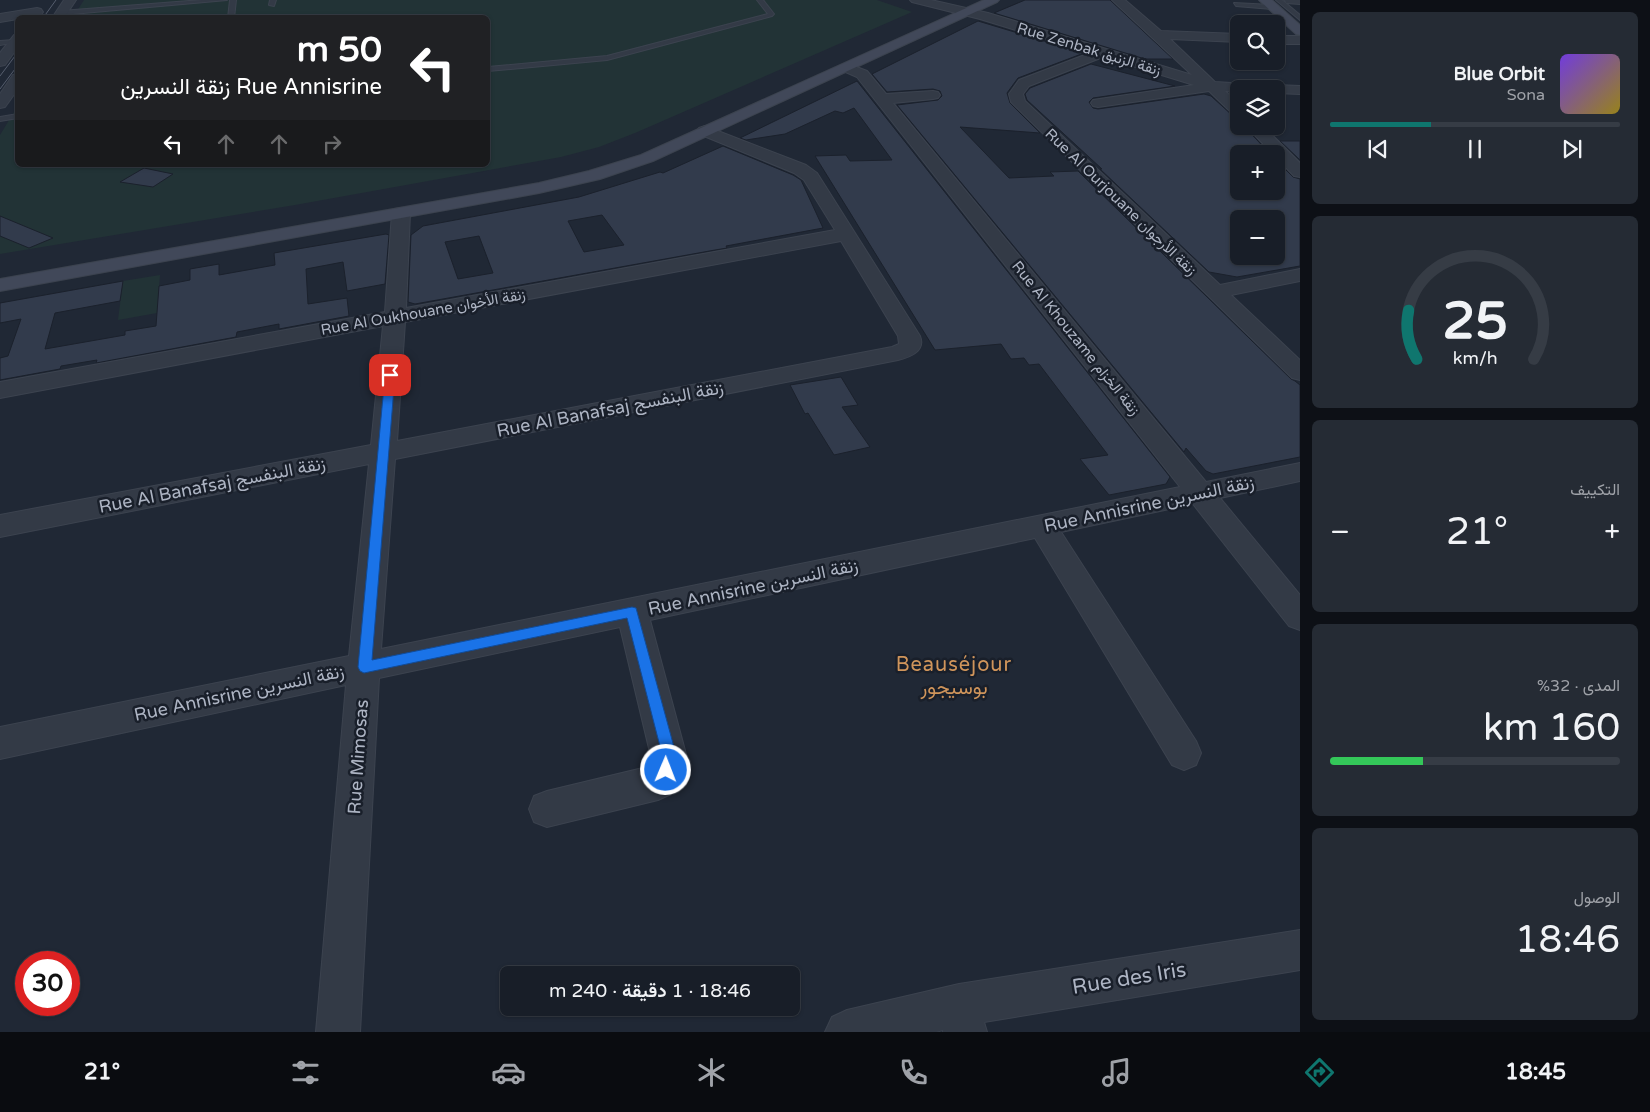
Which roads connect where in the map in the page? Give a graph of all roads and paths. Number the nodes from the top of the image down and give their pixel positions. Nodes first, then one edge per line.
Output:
1 (70, 0) edge
2 (224, 0) edge
3 (233, 0) edge
4 (760, 0) edge
5 (993, 0) edge
6 (1118, 0) edge
7 (912, 1) edge
8 (1283, 2) edge
9 (1236, 4) dead end
10 (955, 10) edge
11 (1300, 10) edge
12 (38, 11) edge
13 (92, 11) junction
14 (15, 15) edge
15 (17, 15) edge
16 (60, 15) edge
17 (90, 15) edge
18 (231, 15) edge
19 (1, 18) edge
20 (1300, 18) edge
21 (15, 20) edge
22 (1300, 31) edge
23 (1158, 35) junction
24 (1230, 38) edge
25 (15, 40) edge
26 (1285, 40) edge
27 (1300, 40) edge
28 (15, 41) edge
29 (0, 43) edge
30 (1102, 53) junction
31 (0, 61) edge
32 (846, 67) junction
33 (490, 68) edge
34 (15, 82) edge
35 (1213, 86) junction
36 (1230, 87) edge
37 (1285, 89) edge
38 (1300, 90) edge
39 (933, 95) dead end
40 (882, 98) junction
41 (1098, 103) dead end
42 (1230, 103) edge
43 (0, 104) edge
44 (15, 116) edge
45 (0, 118) edge
46 (15, 121) edge
47 (0, 123) edge
48 (706, 131) junction
49 (1263, 135) edge
50 (1300, 171) edge
51 (401, 213) junction
52 (846, 234) junction
53 (0, 270) edge
54 (1300, 275) edge
55 (0, 285) edge
56 (1215, 292) junction
57 (395, 317) junction
58 (1300, 373) edge
59 (0, 390) edge
60 (383, 452) junction
61 (1300, 472) edge
62 (1200, 493) junction
63 (0, 526) edge
64 (1042, 526) junction
65 (632, 612) junction
66 (1300, 617) edge
67 (364, 667) junction
68 (0, 743) edge
69 (1184, 753) dead end
70 (547, 809) dead end
71 (1300, 950) edge
72 (962, 1019) edge
73 (338, 1032) edge
74 (847, 1032) edge

1 - 16 street
2 - 13 lane
3 - 18 lane
4 - 33 lane
5 - 10 main road
6 - 23 street
7 - 10 street, Rue Zenbak زنقة الزنبق
8 - 9 lane
8 - 11 main road
8 - 20 lane
8 - 22 main road
10 - 30 street, Rue Zenbak زنقة الزنبق
10 - 32 main road
10 - 53 main road
12 - 15 street
13 - 16 lane
13 - 17 lane
14 - 19 street
19 - 21 street
23 - 24 street
23 - 35 street
25 - 29 lane
26 - 27 street
28 - 31 street
30 - 35 street, Rue Zenbak زنقة الزنبق
30 - 56 street, Rue Al Ourjouane زنقة الأرجوان
32 - 40 street, Rue Al Khouzame زنقة الخزام
32 - 48 main road
34 - 43 street
35 - 36 street
35 - 41 street
35 - 42 street
37 - 38 street
39 - 40 street
40 - 62 street, Rue Al Khouzame زنقة الخزام
44 - 45 lane
46 - 47 lane
48 - 51 main road
48 - 52 street, Rue Al Banafsaj زنقة البنفسج
49 - 50 street
51 - 55 main road
51 - 57 street, Rue Mimosas
52 - 57 street, Rue Al Oukhouane زنقة الأخوان
52 - 60 street, Rue Al Banafsaj زنقة البنفسج
54 - 56 street
56 - 58 street, Rue Al Ourjouane زنقة الأرجوان
57 - 59 street, Rue Al Oukhouane زنقة الأخوان
57 - 60 street, Rue Mimosas
60 - 63 street, Rue Al Banafsaj زنقة البنفسج
60 - 67 street, Rue Mimosas
61 - 62 street, Rue Annisrine زنقة النسرين
62 - 64 street, Rue Annisrine زنقة النسرين
62 - 66 street, Rue Al Khouzame زنقة الخزام
64 - 65 street, Rue Annisrine زنقة النسرين
64 - 69 street
65 - 67 street, Rue Annisrine زنقة النسرين
65 - 70 street
67 - 68 street, Rue Annisrine زنقة النسرين
67 - 73 street, Rue Mimosas
71 - 72 street, Rue des Iris
72 - 74 street, Rue des Iris

